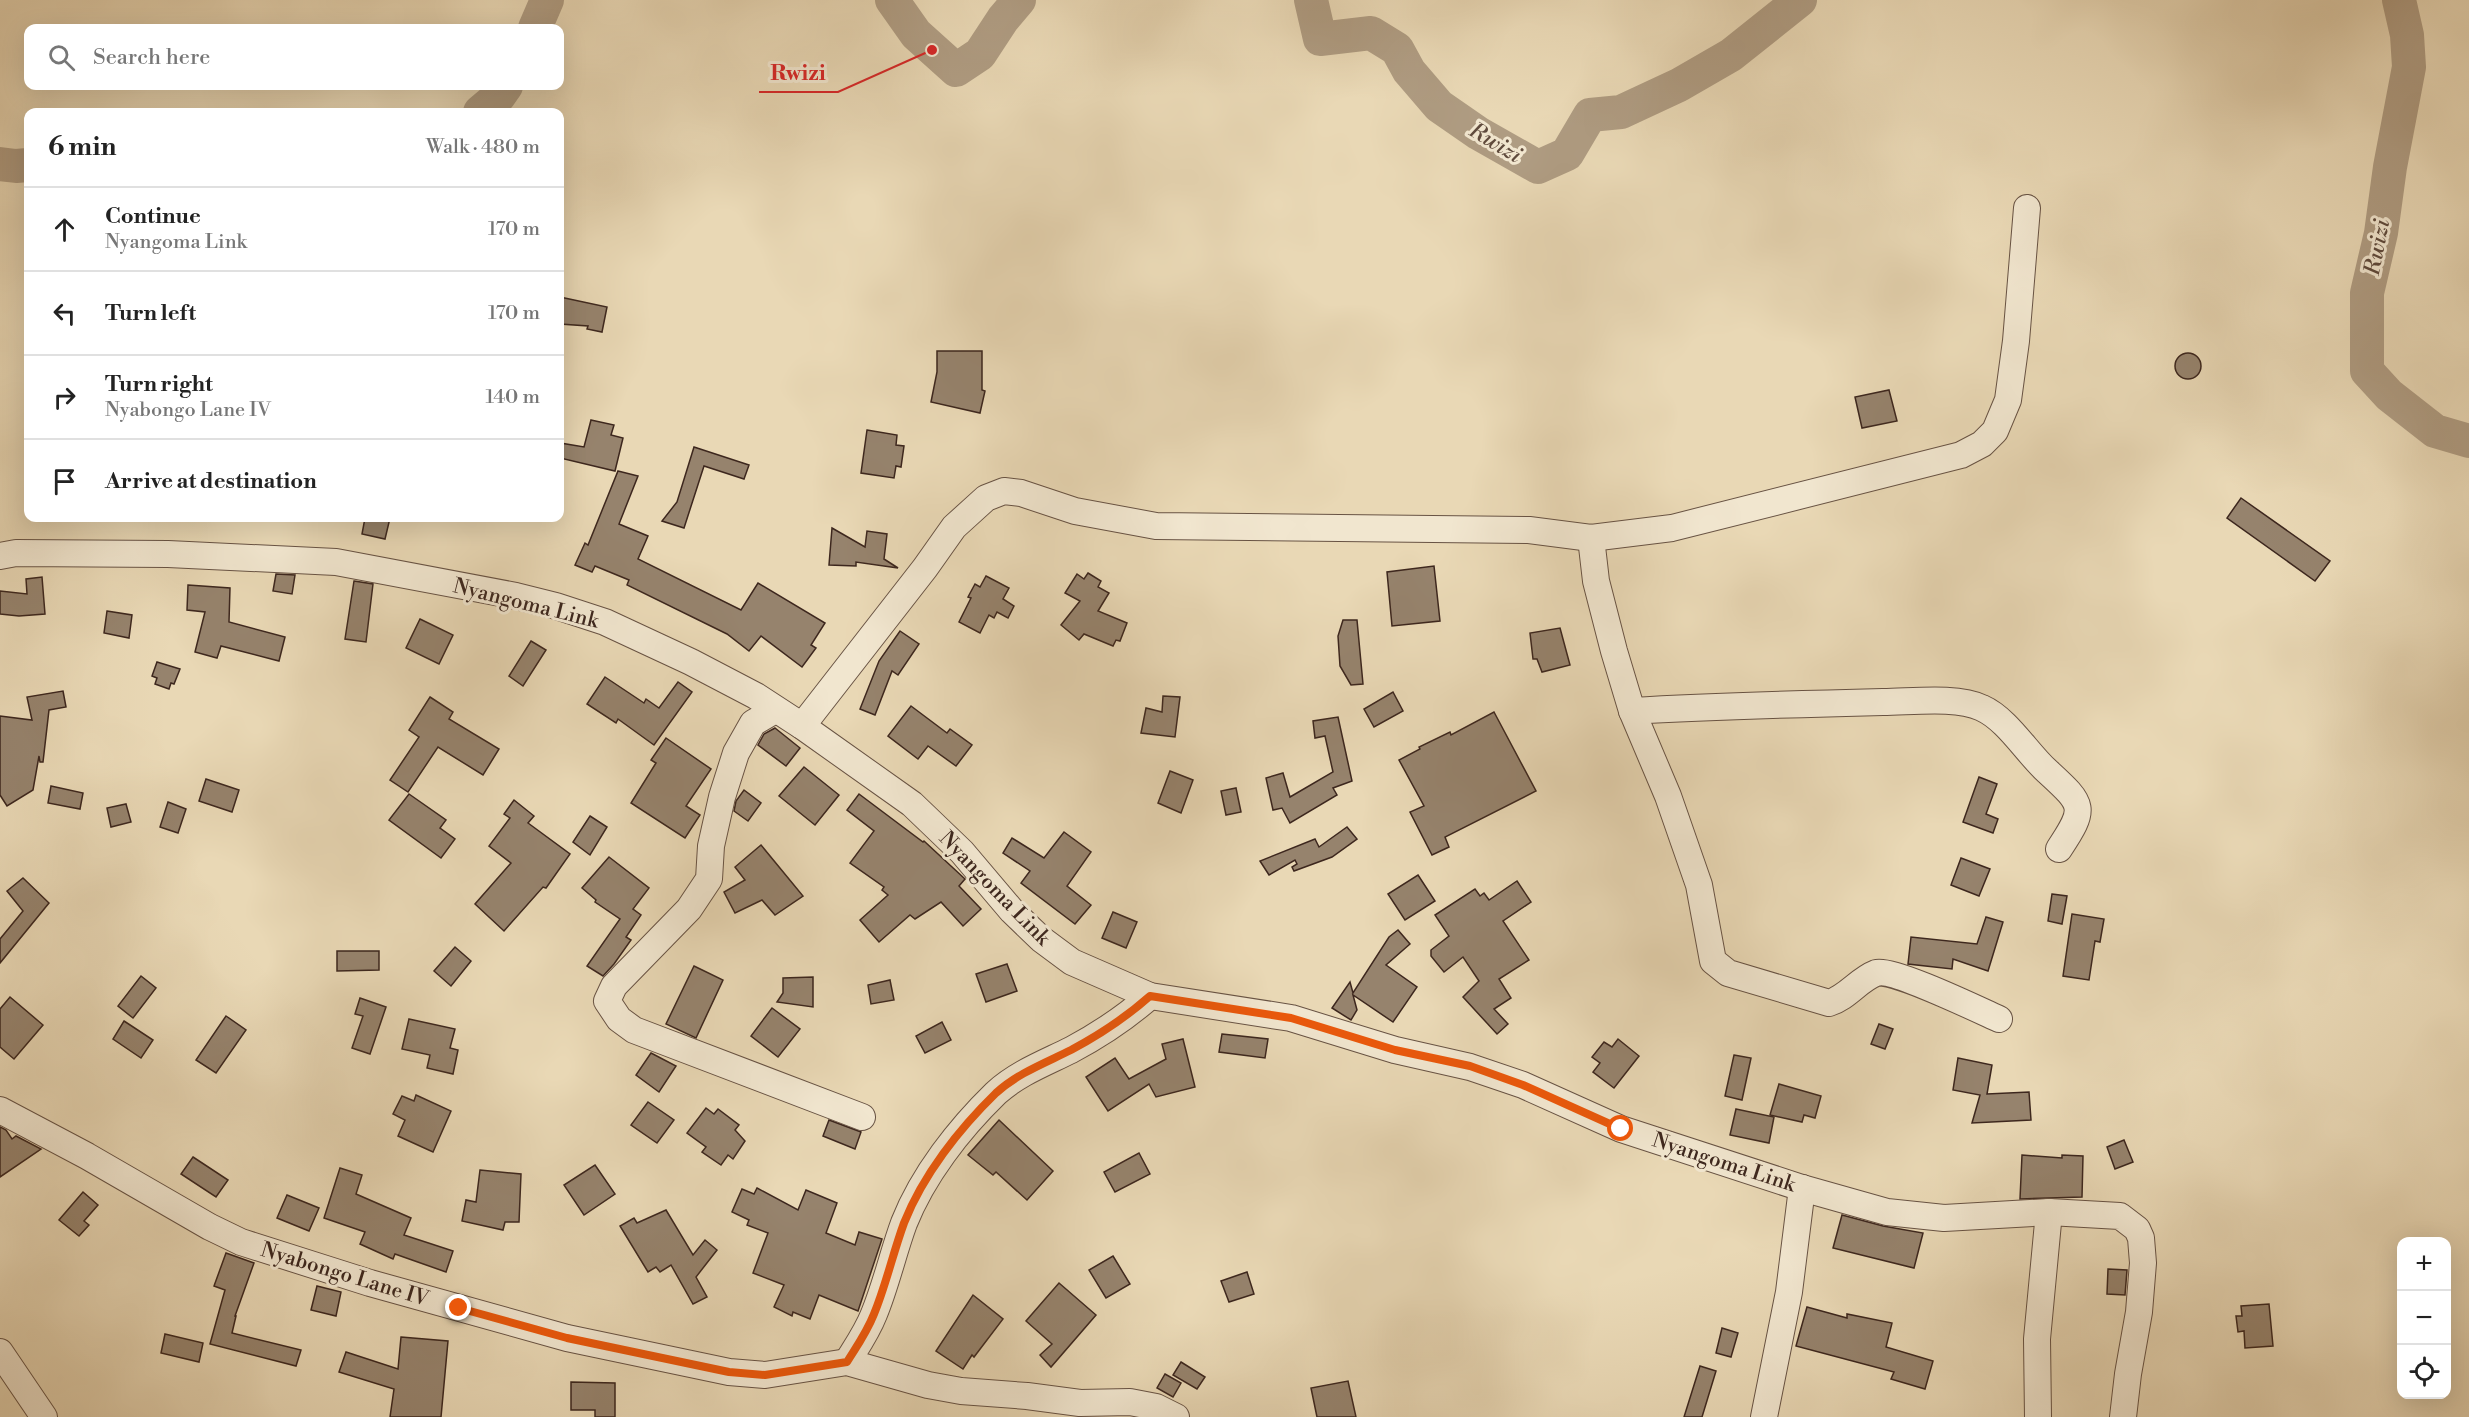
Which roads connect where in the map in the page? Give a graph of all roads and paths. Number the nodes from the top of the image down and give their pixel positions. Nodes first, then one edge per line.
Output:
1 (2027, 208) dead end
2 (1591, 538) junction
3 (0, 556) edge
4 (775, 710) junction
5 (1632, 711) junction
6 (802, 726) junction
7 (2059, 849) dead end
8 (1150, 996) junction
9 (1999, 1018) dead end
10 (0, 1110) edge
11 (862, 1117) dead end
12 (1802, 1188) junction
13 (2049, 1212) junction
14 (0, 1352) edge
15 (847, 1362) junction
16 (44, 1417) edge
17 (1176, 1417) edge
18 (1764, 1417) edge
19 (2038, 1417) edge
20 (2123, 1417) edge

1 - 2 street
2 - 5 street
2 - 6 street
3 - 4 street, Nyangoma Link
4 - 6 street, Nyangoma Link
4 - 11 street
5 - 7 street
5 - 9 street
6 - 8 street, Nyangoma Link
8 - 12 street, Nyangoma Link
8 - 15 street
10 - 15 street, Nyabongo Lane IV
12 - 13 street, Nyangoma Link
12 - 18 street
13 - 19 street
13 - 20 street, Nyangoma Link
14 - 16 street
15 - 17 street, Nyabongo Lane IV

